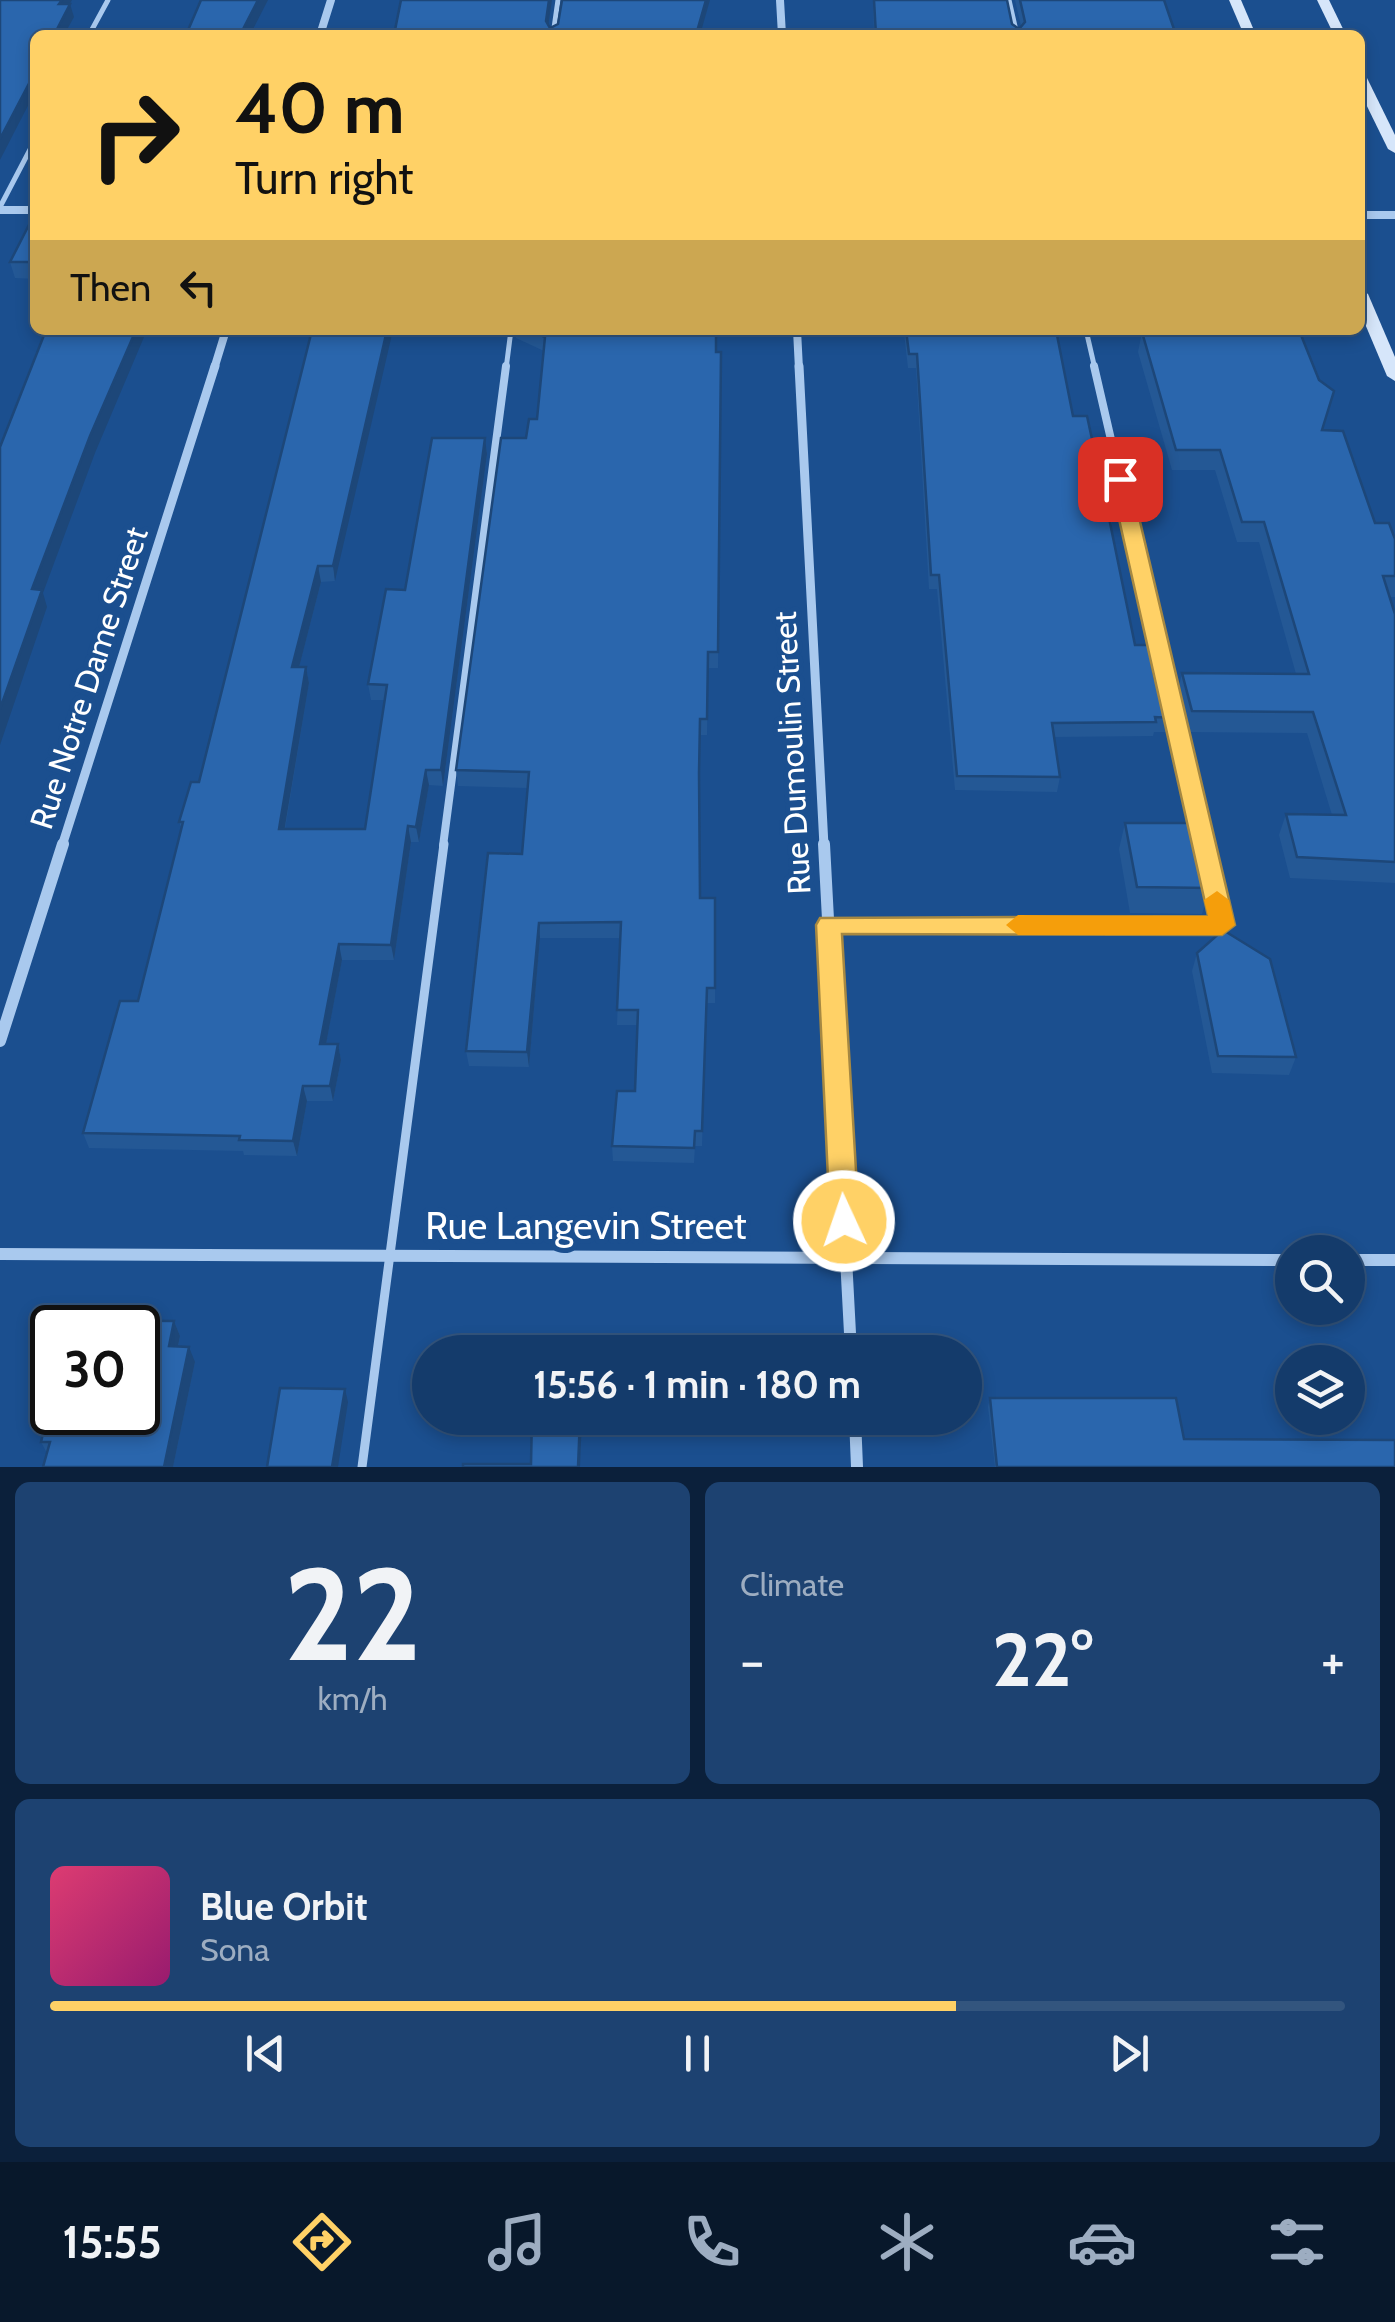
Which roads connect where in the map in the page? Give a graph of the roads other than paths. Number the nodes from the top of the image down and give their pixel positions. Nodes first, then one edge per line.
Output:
1 (108, 0) edge
2 (330, 0) edge
3 (558, 0) edge
4 (780, 0) edge
5 (1009, 0) edge
6 (1235, 0) edge
7 (1323, 0) edge
8 (93, 30) edge
9 (321, 30) edge
10 (553, 30) edge
11 (782, 30) edge
12 (1016, 30) edge
13 (1248, 30) edge
14 (1338, 30) edge
15 (1365, 88) edge
16 (1395, 149) edge
17 (30, 150) edge
18 (0, 209) edge
19 (30, 210) edge
20 (1365, 215) edge
21 (1395, 215) edge
22 (1365, 306) edge
23 (224, 335) edge
24 (510, 335) edge
25 (798, 335) edge
26 (1087, 335) edge
27 (1395, 376) edge
28 (829, 925) junction
29 (0, 1041) edge
30 (0, 1254) edge
31 (390, 1255) junction
32 (846, 1257) junction
33 (1275, 1260) edge
34 (1365, 1260) edge
35 (1395, 1260) edge
36 (850, 1335) edge
37 (855, 1435) edge
38 (362, 1467) edge
39 (857, 1467) edge

1 - 8 lane
2 - 9 street
3 - 10 lane
4 - 11 street
5 - 12 lane
6 - 13 main road
7 - 14 main road
15 - 16 main road
17 - 18 lane
18 - 19 street
20 - 21 street
22 - 27 main road
23 - 29 street, Rue Notre Dame Street
24 - 31 lane
25 - 28 street, Rue Dumoulin Street
26 - 28 lane
28 - 32 street, Rue Dumoulin Street
30 - 31 street, Rue Langevin Street
31 - 32 street, Rue Langevin Street
31 - 38 lane
32 - 33 street, Rue Langevin Street
32 - 36 street, Rue Dumoulin Street
34 - 35 street
37 - 39 street

